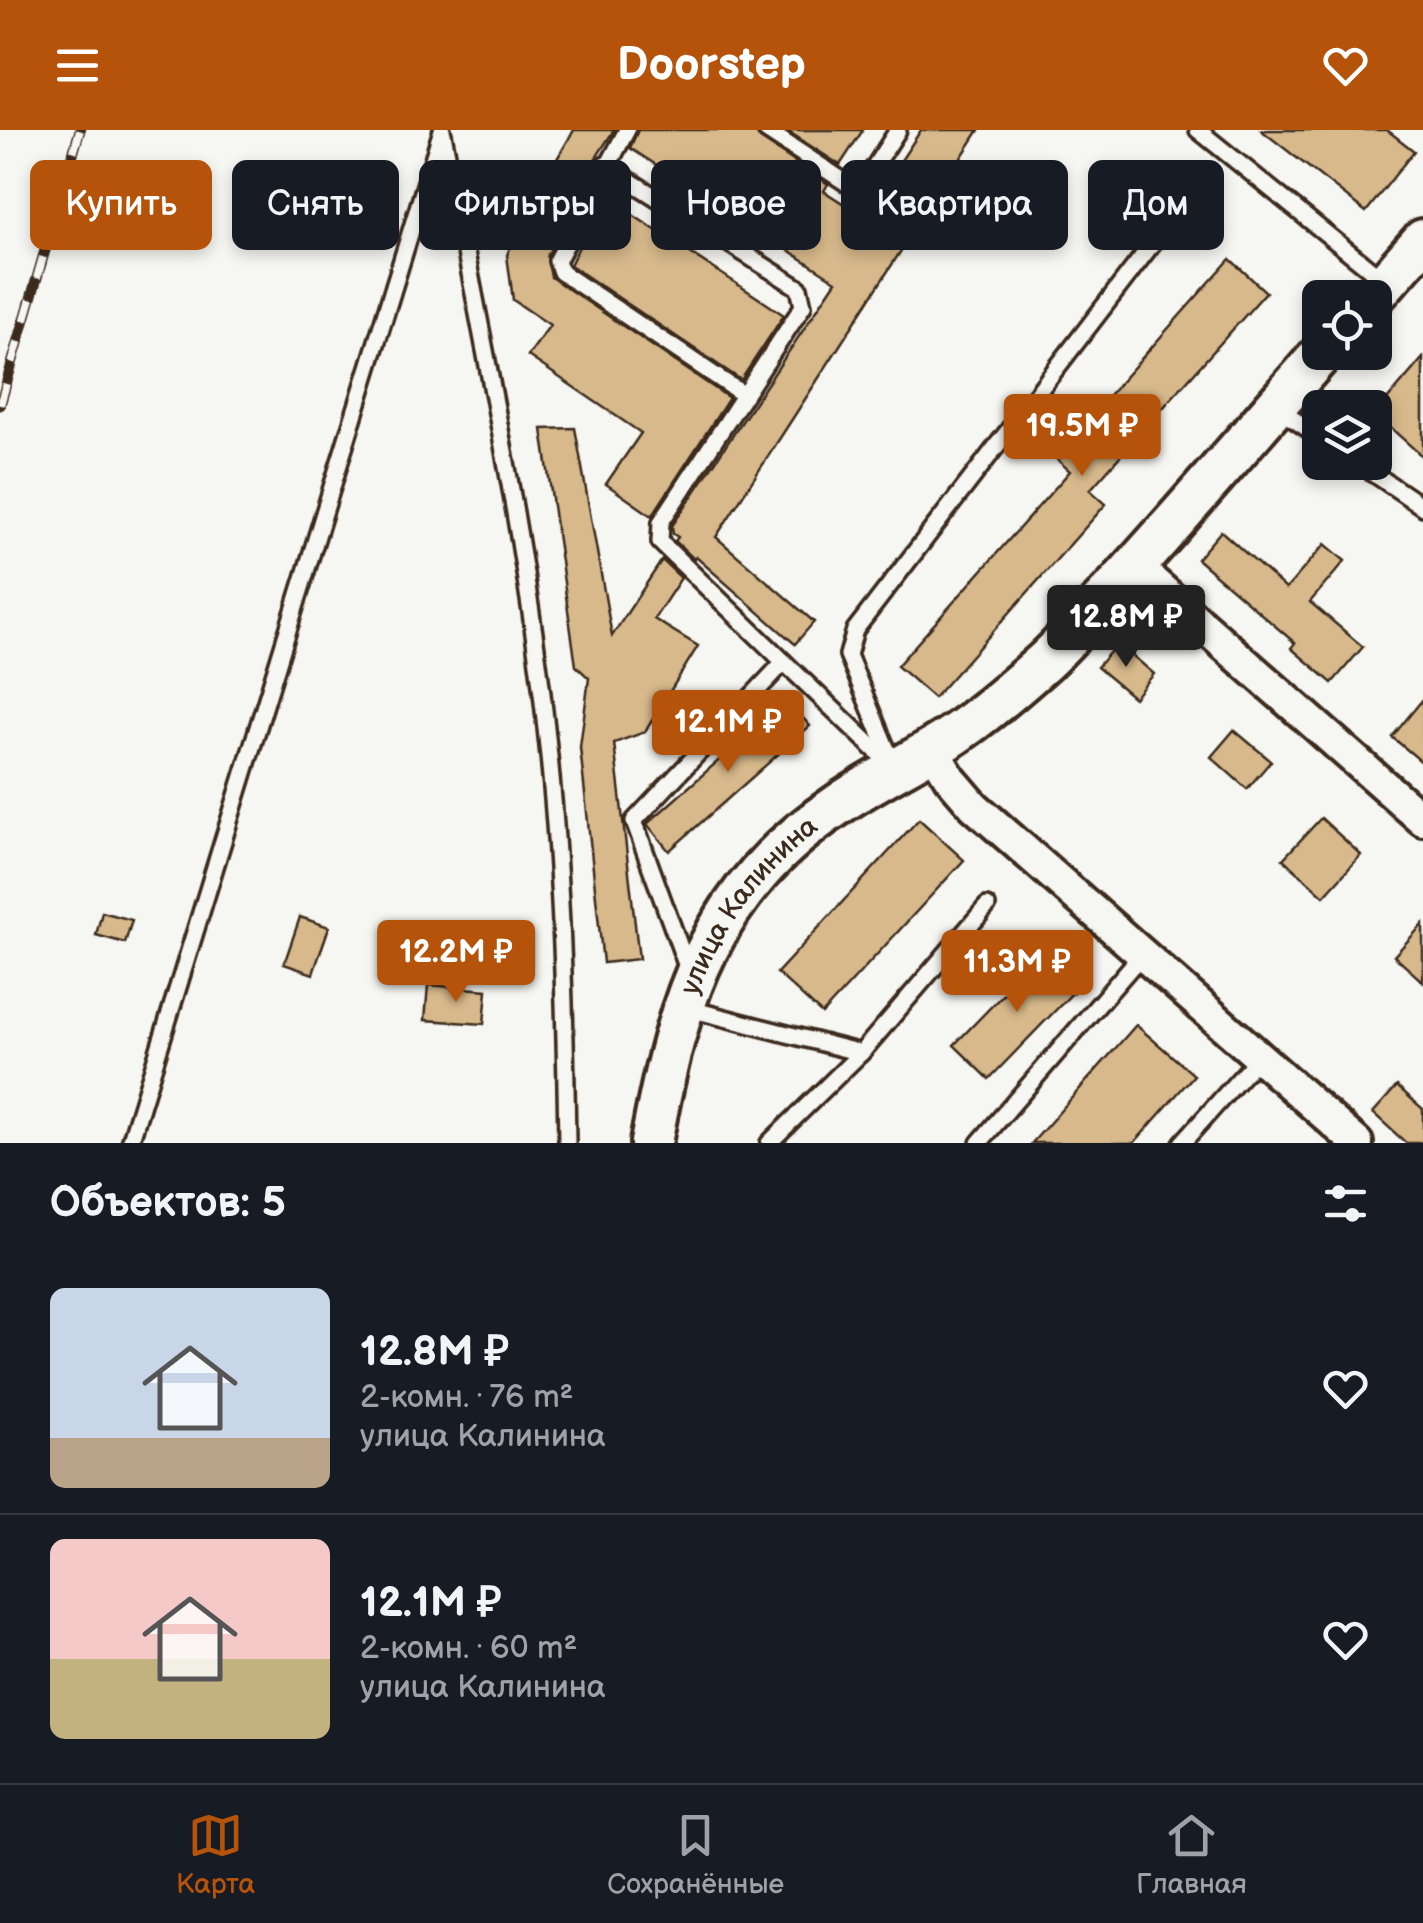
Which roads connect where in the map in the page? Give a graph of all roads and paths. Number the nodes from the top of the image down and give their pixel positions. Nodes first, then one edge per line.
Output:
1 (626, 130) edge
2 (766, 130) edge
3 (898, 130) edge
4 (1198, 130) edge
5 (608, 160) edge
6 (631, 181) edge
7 (1423, 240) edge
8 (562, 250) edge
9 (1147, 250) edge
10 (1368, 280) edge
11 (1388, 280) edge
12 (1307, 370) edge
13 (744, 394) junction
14 (1275, 406) junction
15 (1302, 425) edge
16 (1384, 480) edge
17 (1423, 507) edge
18 (1135, 566) junction
19 (784, 662) junction
20 (932, 749) junction
21 (895, 769) junction
22 (1423, 820) edge
23 (988, 906) dead end
24 (1143, 953) junction
25 (687, 994) junction
26 (861, 1053) junction
27 (1260, 1056) junction
28 (130, 1143) edge
29 (567, 1143) edge
30 (651, 1143) edge
31 (769, 1143) edge
32 (980, 1143) edge
33 (1182, 1143) edge
34 (1357, 1143) edge

1 - 5 lane
2 - 3 lane
4 - 10 lane
6 - 13 lane
7 - 11 street
8 - 13 lane
9 - 21 lane
12 - 14 street, улица Калинина
13 - 19 lane
14 - 15 lane
14 - 18 street, улица Калинина
16 - 17 lane
18 - 20 street, улица Калинина
18 - 22 street
19 - 21 lane
19 - 25 lane
20 - 21 street, улица Калинина
20 - 24 street
21 - 25 street, улица Калинина
23 - 26 lane
24 - 27 street
24 - 32 lane
25 - 26 lane
25 - 30 street, улица Калинина
26 - 31 lane
27 - 33 lane
27 - 34 street
28 - 29 lane

